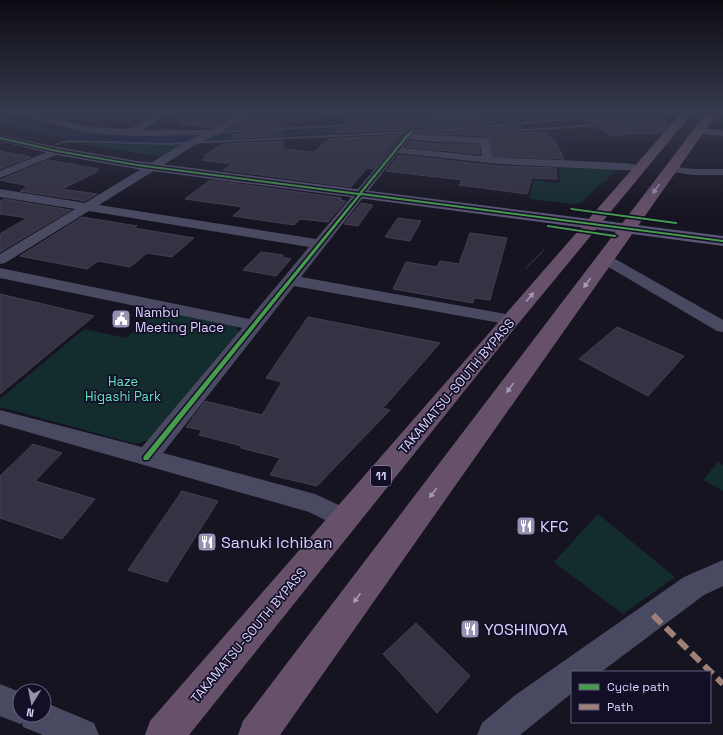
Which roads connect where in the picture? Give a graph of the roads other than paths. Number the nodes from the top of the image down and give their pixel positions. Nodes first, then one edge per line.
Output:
1 (47, 146) edge
2 (51, 146) edge
3 (60, 146) edge
4 (185, 146) edge
5 (399, 146) edge
6 (485, 146) edge
7 (659, 146) edge
8 (687, 146) edge
9 (57, 148) junction
10 (396, 150) junction
11 (488, 160) junction
12 (156, 164) junction
13 (640, 168) junction
14 (670, 169) junction
15 (723, 172) edge
16 (0, 175) edge
17 (362, 191) junction
18 (0, 193) edge
19 (87, 206) junction
20 (596, 221) junction
21 (629, 225) junction
22 (723, 232) edge
23 (723, 241) edge
24 (319, 244) junction
25 (604, 259) junction
26 (0, 260) edge
27 (0, 273) edge
28 (289, 280) junction
29 (511, 320) junction
30 (254, 325) junction
31 (723, 327) edge
32 (0, 417) edge
33 (146, 458) junction
34 (344, 519) junction
35 (723, 572) edge
36 (576, 671) edge
37 (571, 675) edge
38 (0, 700) edge
39 (12, 705) edge
40 (52, 722) edge
41 (82, 735) edge
42 (164, 735) edge
43 (257, 735) edge
44 (494, 735) edge

1 - 9 street
2 - 9 street
3 - 9 lane
4 - 12 street
5 - 10 street
6 - 11 street
7 - 13 highway, TAKAMATSU-SOUTH BYPASS / 11
8 - 14 highway
9 - 12 street
9 - 16 street
10 - 11 street
10 - 17 street
11 - 13 street
12 - 17 street
12 - 19 street
13 - 20 highway, TAKAMATSU-SOUTH BYPASS / 11
14 - 15 street
14 -> 21 highway
17 - 20 street
17 - 24 street
18 - 19 street
19 - 24 street
19 - 26 street
20 - 21 street
29 -> 20 highway, TAKAMATSU-SOUTH BYPASS / 11
21 - 22 street
21 - 23 street
21 - 25 highway
24 - 28 street
25 - 31 street
25 -> 43 highway
27 - 30 street
28 - 29 street
28 - 30 street
29 - 34 highway, TAKAMATSU-SOUTH BYPASS / 11
30 - 33 street
32 - 33 street
33 - 34 street
34 - 42 highway, TAKAMATSU-SOUTH BYPASS / 11
35 - 36 street
37 - 44 street
38 - 39 street
40 - 41 street

